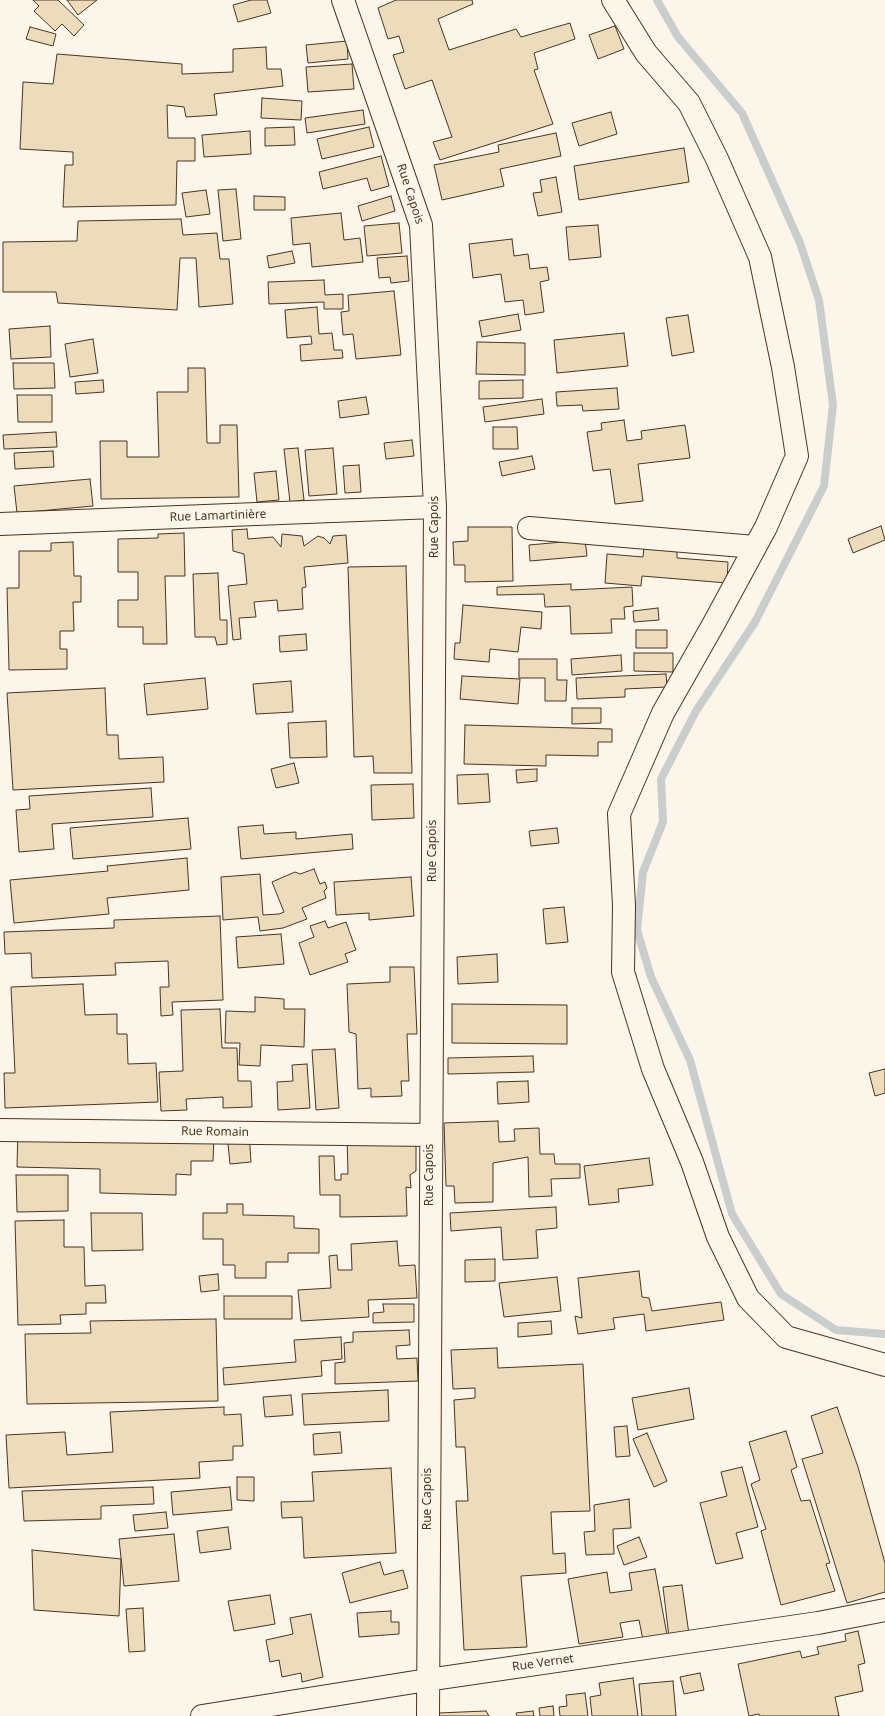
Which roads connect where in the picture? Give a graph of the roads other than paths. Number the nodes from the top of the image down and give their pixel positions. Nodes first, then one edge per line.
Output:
1 (343, 0) edge
2 (613, 0) edge
3 (435, 507) junction
4 (0, 524) edge
5 (529, 528) dead end
6 (755, 547) junction
7 (0, 1130) edge
8 (431, 1135) junction
9 (885, 1365) edge
10 (885, 1610) edge
11 (427, 1680) junction
12 (202, 1716) edge
13 (428, 1716) edge

1 - 3 street, Rue Capois
2 - 6 street
3 - 4 street, Rue Lamartinière
3 - 8 street, Rue Capois
5 - 6 street
6 - 9 street
7 - 8 street, Rue Romain
8 - 11 street, Rue Capois
10 - 11 street, Rue Vernet
11 - 12 street, Rue Vernet
11 - 13 street, Rue Capois

